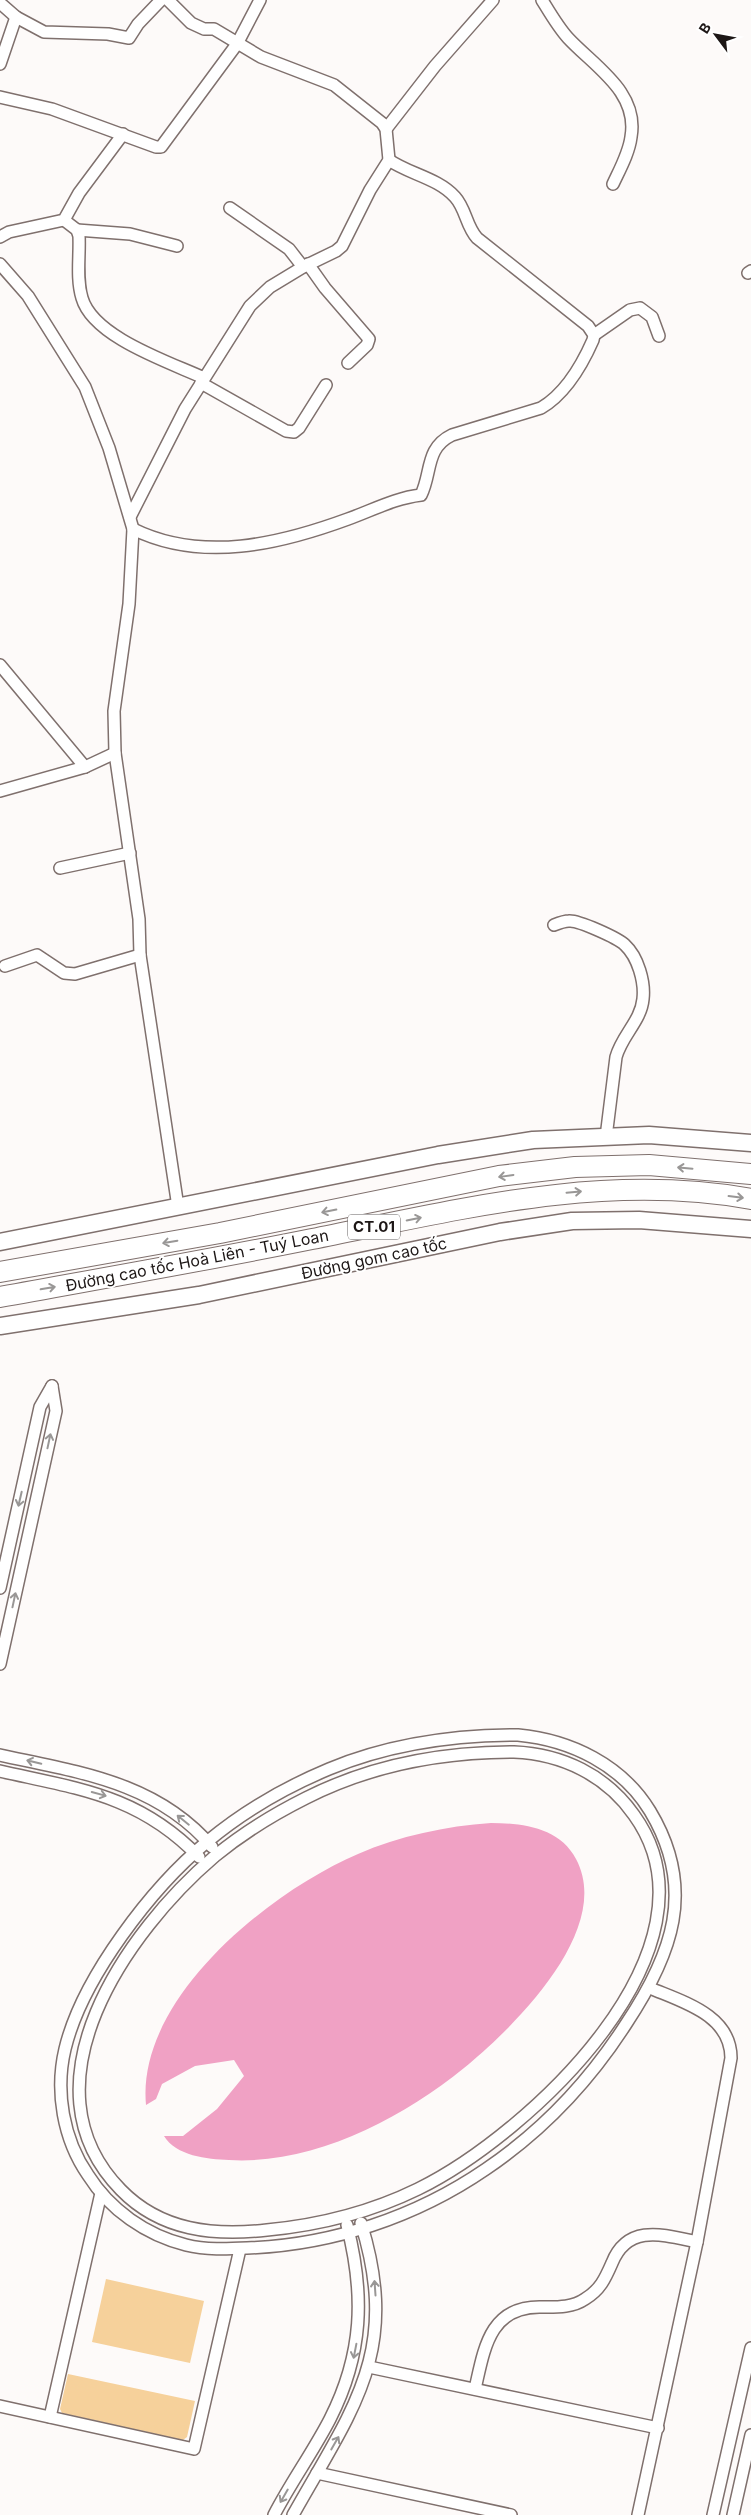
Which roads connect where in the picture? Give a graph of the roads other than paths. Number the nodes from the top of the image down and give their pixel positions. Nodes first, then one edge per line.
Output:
1 (161, 0) edge
2 (168, 0) edge
3 (260, 0) edge
4 (493, 0) edge
5 (542, 0) edge
6 (0, 3) edge
7 (16, 17) junction
8 (237, 44) junction
9 (0, 64) edge
10 (0, 96) edge
11 (386, 129) junction
12 (123, 134) junction
13 (389, 160) junction
14 (613, 184) dead end
15 (230, 208) dead end
16 (64, 220) junction
17 (77, 230) junction
18 (0, 237) edge
19 (177, 246) dead end
20 (306, 265) junction
21 (1, 267) edge
22 (594, 335) junction
23 (659, 336) dead end
24 (348, 363) dead end
25 (202, 381) junction
26 (326, 385) dead end
27 (130, 517) junction
28 (133, 529) junction
29 (0, 665) edge
30 (115, 754) junction
31 (85, 767) junction
32 (0, 792) edge
33 (130, 853) junction
34 (60, 868) dead end
35 (554, 924) dead end
36 (140, 955) junction
37 (5, 966) dead end
38 (606, 1137) junction
39 (751, 1143) edge
40 (751, 1174) edge
41 (751, 1199) edge
42 (178, 1207) junction
43 (751, 1229) edge
44 (0, 1242) edge
45 (0, 1272) edge
46 (0, 1296) edge
47 (0, 1326) edge
48 (0, 1588) edge
49 (0, 1664) edge
50 (406, 1746) junction
51 (0, 1755) edge
52 (410, 1761) junction
53 (0, 1771) edge
54 (657, 1823) junction
55 (644, 1830) junction
56 (207, 1842) junction
57 (194, 1852) junction
58 (218, 1854) junction
59 (206, 1864) junction
60 (650, 1988) junction
61 (101, 2193) junction
62 (358, 2213) junction
63 (345, 2216) junction
64 (363, 2229) junction
65 (349, 2232) junction
66 (697, 2242) junction
67 (240, 2249) junction
68 (751, 2348) edge
69 (369, 2367) junction
70 (475, 2389) junction
71 (0, 2406) edge
72 (50, 2417) junction
73 (658, 2428) junction
74 (751, 2435) edge
75 (318, 2473) junction
76 (274, 2515) edge
77 (293, 2515) edge
78 (511, 2515) edge
79 (638, 2515) edge
80 (713, 2515) edge
81 (733, 2515) edge

1 - 7 street
2 - 8 street
3 - 8 street
4 - 11 street
5 - 14 street
6 - 7 street
7 - 9 street
8 - 11 street
8 - 12 street
10 - 12 street
11 - 13 street
12 - 16 street
13 - 20 street
13 - 22 street
15 - 20 street
16 - 17 street
16 - 18 street
17 - 19 street
17 - 25 street
20 - 24 street
20 - 25 street
21 - 27 street
22 - 23 street
22 - 28 street
25 - 26 street
25 - 27 street
27 - 28 street
28 - 30 street
29 - 31 street
30 - 31 street
30 - 33 street
31 - 32 street
33 - 34 street
33 - 36 street
35 - 38 street
36 - 37 street
36 - 42 street
38 - 39 main road
38 - 42 main road
40 -> 45 highway, Đường cao tốc Hoà Liên - Tuý Loan / CT.01
46 -> 41 highway, Đường cao tốc Hoà Liên - Tuý Loan / CT.01
42 - 44 main road
43 - 47 main road, Đường gom cao tốc
49 -> 48 street
50 - 52 street
50 - 54 street
50 - 56 street
56 -> 51 street
52 - 55 street
52 - 58 street
53 -> 57 street
54 - 55 street
54 - 60 street
55 - 62 street
56 - 57 street
56 - 58 street
57 - 59 street
57 - 61 street
58 - 59 street
59 - 63 street
60 - 64 street
60 - 66 street
61 - 67 street
61 - 72 street
62 - 63 street
62 - 64 street
63 - 65 street
64 - 65 street
69 -> 64 street
65 - 67 street
65 -> 76 street
66 - 70 street
66 - 73 street
67 - 72 street
68 - 80 street
69 - 70 street
75 -> 69 street
70 - 73 street
71 - 72 street
73 - 79 street
74 - 81 street
75 - 77 street
75 - 78 street

